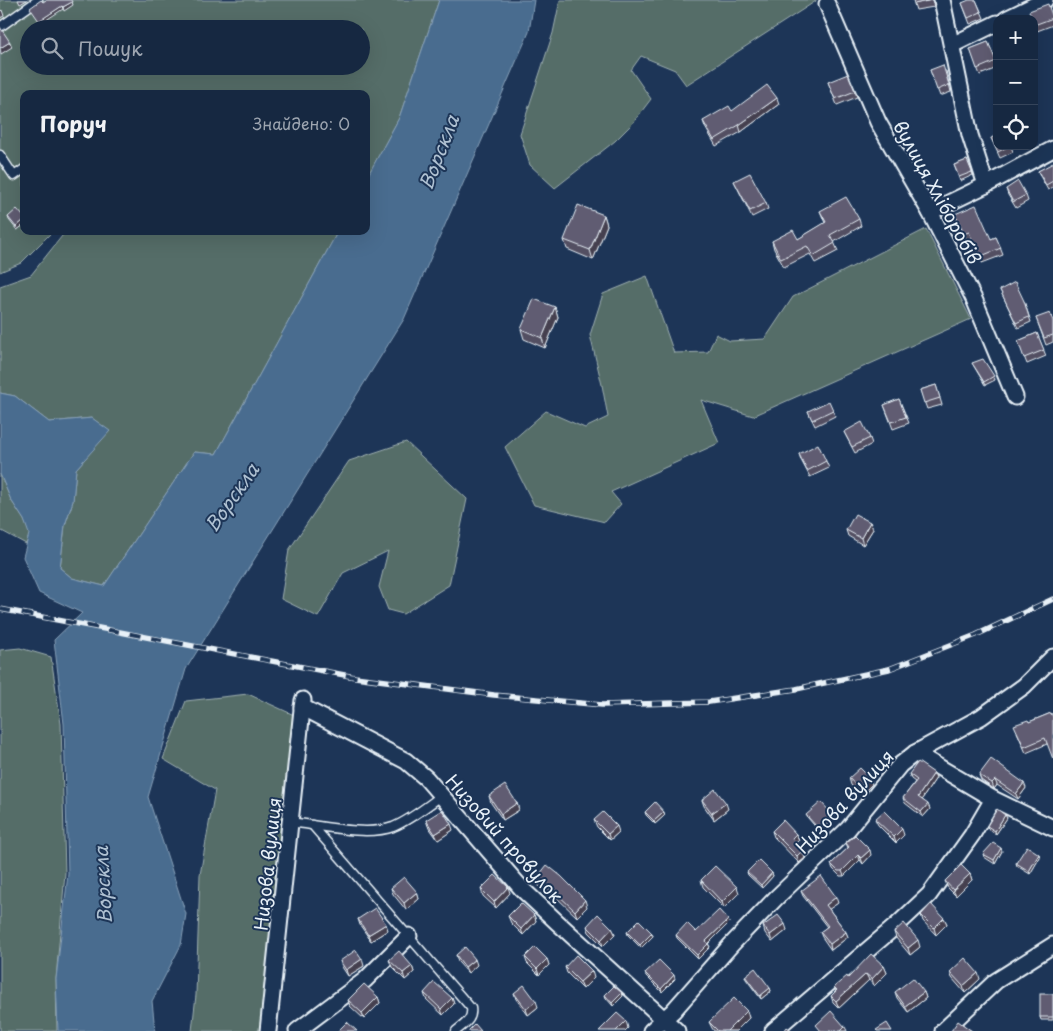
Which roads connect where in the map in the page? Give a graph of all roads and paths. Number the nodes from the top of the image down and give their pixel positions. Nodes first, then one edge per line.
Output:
1 (38, 0) edge
2 (942, 0) edge
3 (1045, 0) edge
4 (827, 4) dead end
5 (1014, 15) edge
6 (993, 25) edge
7 (0, 27) edge
8 (952, 45) junction
9 (1053, 149) edge
10 (0, 155) edge
11 (20, 172) edge
12 (986, 184) junction
13 (930, 212) junction
14 (1015, 397) dead end
15 (1053, 657) edge
16 (302, 704) joint
17 (916, 753) junction
18 (441, 796) junction
19 (994, 798) junction
20 (290, 822) junction
21 (312, 825) junction
22 (1053, 828) edge
23 (409, 936) junction
24 (1053, 945) edge
25 (665, 1018) junction
26 (268, 1031) edge
27 (297, 1031) edge
28 (456, 1031) edge
29 (651, 1031) edge
30 (677, 1031) edge
31 (773, 1031) edge
32 (943, 1031) edge

1 - 7 lane
2 - 8 street
3 - 5 street
4 - 13 street, вулиця Хліборобів
6 - 8 street
8 - 12 street
9 - 12 street
10 - 11 lane
12 - 13 street
13 - 14 street, вулиця Хліборобів
15 - 17 street, Низова вулиця
16 - 18 street, Низовий провулок
16 - 20 street, Низова вулиця
17 - 19 street
17 - 25 street, Низова вулиця
18 - 21 lane
18 - 25 street, Низовий провулок
19 - 22 street
19 - 31 street
20 - 21 lane
20 - 26 street, Низова вулиця
21 - 23 lane
23 - 27 street
23 - 28 lane
24 - 32 street
25 - 29 street, Низова вулиця
25 - 30 street

